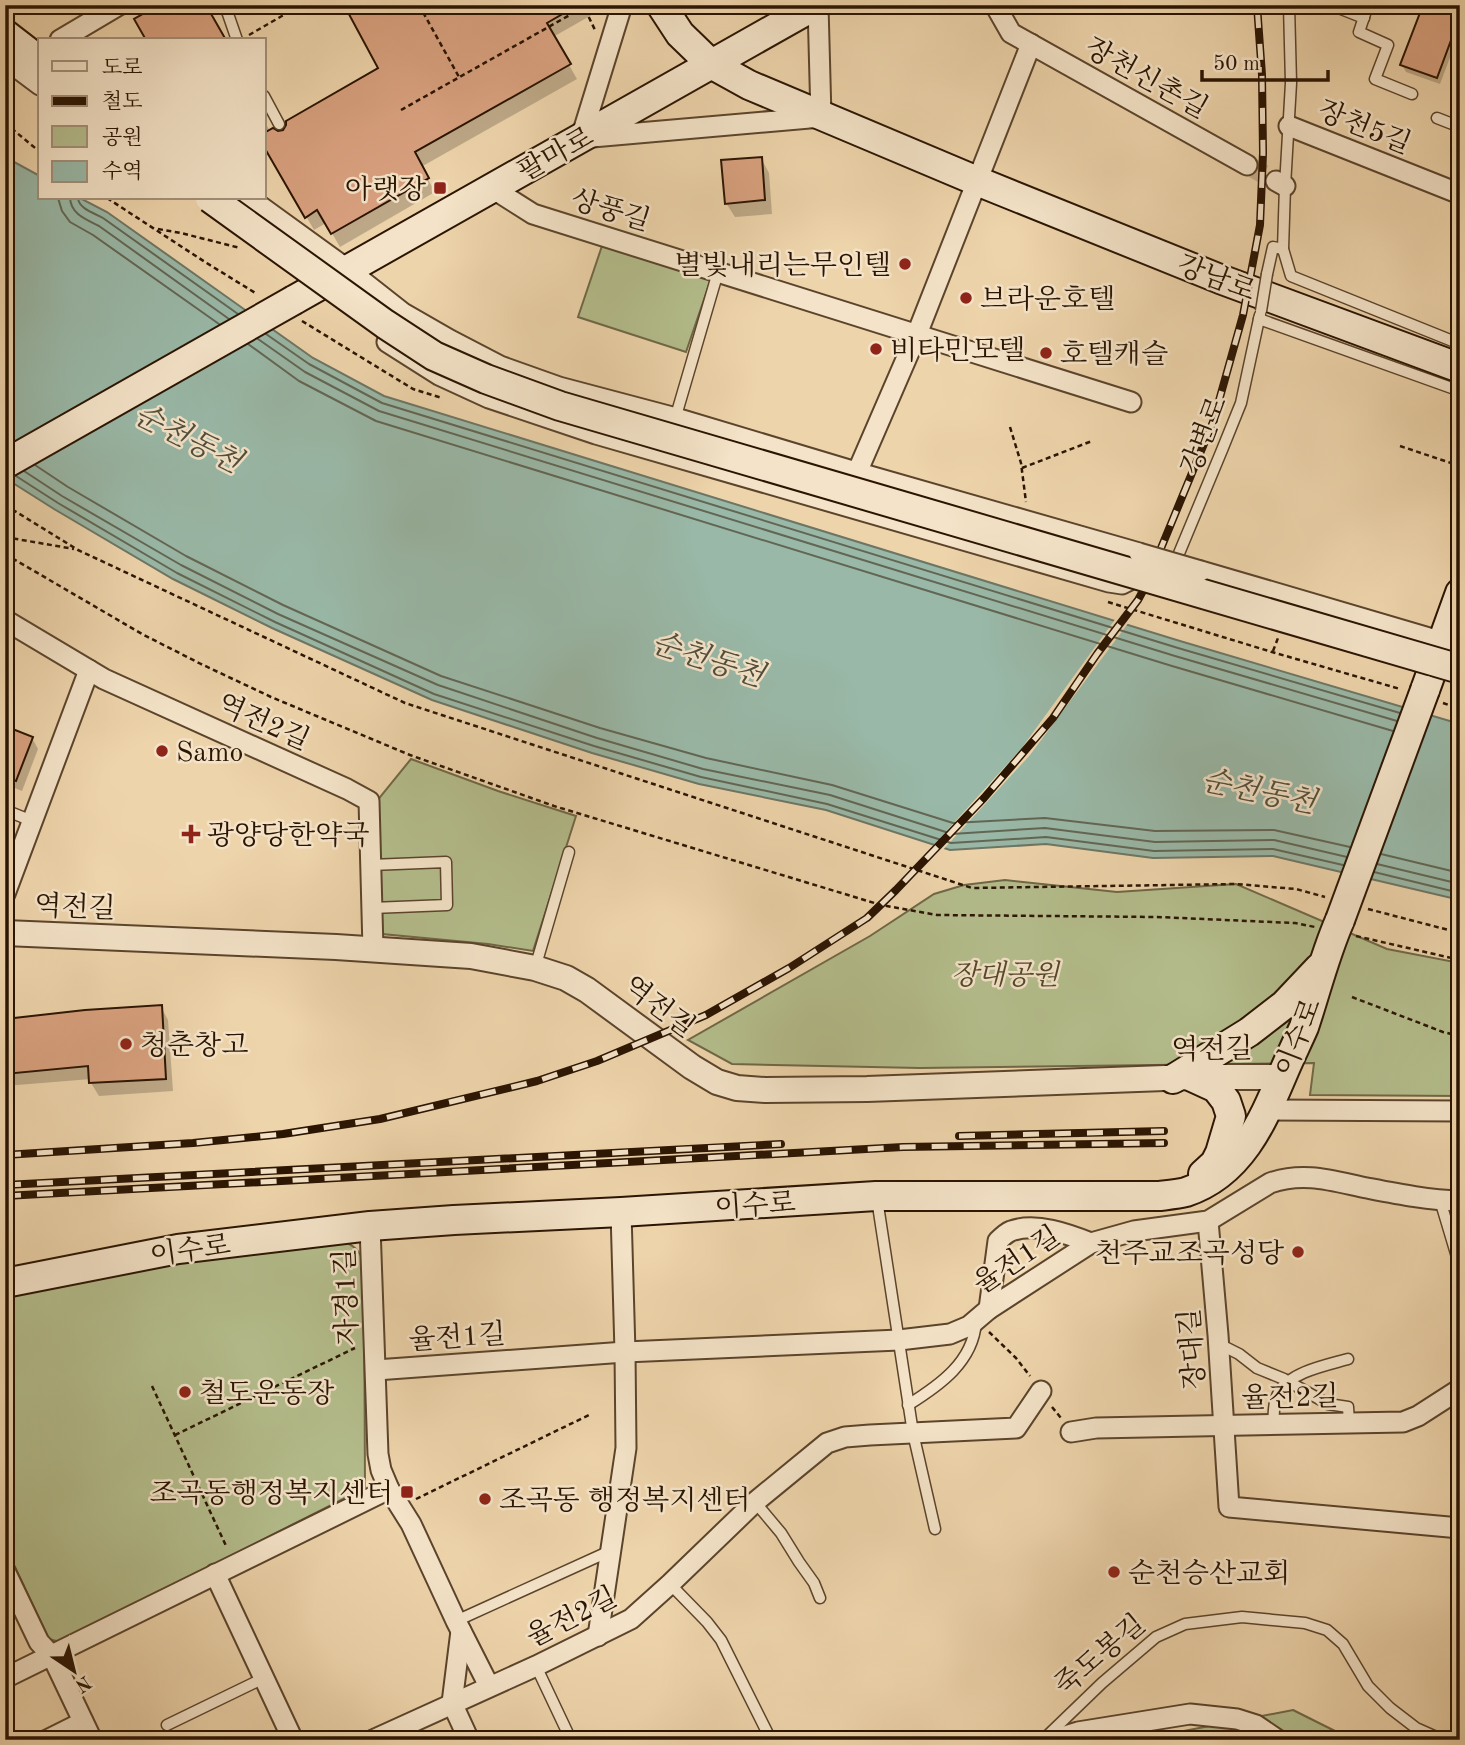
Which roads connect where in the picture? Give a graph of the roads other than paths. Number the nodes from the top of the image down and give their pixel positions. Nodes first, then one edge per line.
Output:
1 (119, 5) edge
2 (224, 5) edge
3 (622, 5) edge
4 (661, 5) edge
5 (817, 5) edge
6 (995, 5) edge
7 (1289, 5) edge
8 (1331, 5) edge
9 (1368, 5) edge
10 (1364, 18) junction
11 (5, 22) edge
12 (5, 34) edge
13 (63, 38) edge
14 (238, 38) edge
15 (1031, 44) junction
16 (38, 45) edge
17 (5, 48) edge
18 (38, 59) edge
19 (5, 60) edge
20 (711, 64) junction
21 (38, 73) edge
22 (38, 84) edge
23 (1412, 94) dead end
24 (266, 100) edge
25 (821, 117) junction
26 (1437, 118) dead end
27 (279, 124) dead end
28 (1289, 126) junction
29 (1460, 127) edge
30 (581, 138) junction
31 (1247, 165) tunnel mouth
32 (976, 181) junction
33 (492, 188) junction
34 (1460, 194) edge
35 (195, 200) edge
36 (213, 200) edge
37 (229, 200) edge
38 (252, 200) edge
39 (1283, 249) junction
40 (347, 270) junction
41 (718, 272) junction
42 (304, 294) junction
43 (1260, 315) junction
44 (917, 334) junction
45 (1460, 344) edge
46 (1460, 368) edge
47 (1460, 391) edge
48 (1130, 402) dead end
49 (676, 418) junction
50 (658, 451) junction
51 (5, 464) edge
52 (856, 472) junction
53 (843, 504) junction
54 (1139, 553) junction
55 (1175, 563) junction
56 (1201, 571) junction
57 (1460, 593) edge
58 (6, 621) edge
59 (1454, 650) edge
60 (89, 670) junction
61 (1439, 677) edge
62 (1460, 680) edge
63 (5, 810) edge
64 (32, 821) junction
65 (569, 852) dead end
66 (371, 865) junction
67 (5, 894) edge
68 (372, 908) junction
69 (5, 933) edge
70 (373, 949) junction
71 (1326, 961) junction
72 (535, 968) junction
73 (1282, 1076) junction
74 (1183, 1078) junction
75 (1269, 1110) junction
76 (1460, 1111) edge
77 (876, 1196) junction
78 (1160, 1196) junction
79 (1450, 1200) edge
80 (621, 1212) junction
81 (1209, 1221) junction
82 (370, 1226) junction
83 (1091, 1243) junction
84 (1460, 1267) edge
85 (5, 1283) edge
86 (983, 1315) junction
87 (898, 1340) junction
88 (1219, 1344) junction
89 (625, 1352) junction
90 (1348, 1359) dead end
91 (376, 1370) junction
92 (1289, 1381) junction
93 (1460, 1389) edge
94 (1041, 1391) road end
95 (908, 1405) junction
96 (1349, 1423) junction
97 (1273, 1425) junction
98 (1224, 1426) junction
99 (1071, 1432) road end
100 (913, 1433) junction
101 (395, 1498) junction
102 (755, 1502) junction
103 (1460, 1528) edge
104 (935, 1529) dead end
105 (611, 1550) junction
106 (5, 1571) edge
107 (215, 1574) junction
108 (670, 1584) junction
109 (820, 1598) dead end
110 (459, 1626) junction
111 (598, 1636) junction
112 (52, 1656) junction
113 (536, 1666) junction
114 (5, 1678) edge
115 (264, 1678) junction
116 (489, 1686) junction
117 (452, 1703) junction
118 (167, 1725) dead end
119 (88, 1731) edge
120 (47, 1740) edge
121 (293, 1740) edge
122 (373, 1740) edge
123 (469, 1740) edge
124 (571, 1740) edge
125 (771, 1740) edge
126 (1044, 1740) edge
127 (1052, 1740) edge
128 (1278, 1740) edge
129 (1443, 1740) edge

1 - 13 street
2 - 14 lane
3 - 30 street
4 - 20 main road, 강남로
5 - 20 main road, 팔마로
5 - 25 street
6 - 15 street, 장천신촌길
7 - 28 lane, 장천5길
8 - 10 lane
9 - 10 lane
10 - 23 lane
11 - 16 street
12 - 18 main road
15 - 31 street, 장천신촌길
15 - 32 street
17 - 21 main road
19 - 22 street
20 - 25 main road, 강남로
20 - 30 main road, 팔마로
24 - 27 lane
25 - 30 street
25 - 32 main road, 강남로
26 - 29 lane
28 - 34 street, 장천5길
28 - 39 lane, 장천5길
30 - 33 main road, 팔마로
32 - 44 street
32 - 46 main road, 강남로
33 - 40 main road, 팔마로
33 - 41 street, 상풍길
35 - 42 street
36 - 61 main road, bridge
37 - 59 main road
38 - 40 street
39 - 43 lane, 강변로, bridge
39 - 45 lane
40 - 42 main road, 팔마로
40 - 49 street
41 - 44 street, 상풍길
41 - 49 lane
42 - 50 street
42 - 51 main road, 팔마로, bridge
43 - 47 lane
43 - 55 lane, 강변로
44 - 48 street, 상풍길
44 - 52 street
49 - 50 lane
49 - 52 street
50 - 53 street
52 - 53 street
52 - 54 street
53 - 54 street
54 - 55 street, bridge
55 - 56 street, bridge
56 - 59 street
56 - 61 street
57 - 59 main road
58 - 60 street, 역전2길
59 - 61 main road
60 - 64 street, 역전길
60 - 66 street, 역전2길
61 - 62 street
61 - 71 main road, 이수로, bridge
63 - 64 lane
64 - 67 street, 역전길
65 - 72 lane
66 - 68 street, 역전2길
66 - 68 lane
68 - 70 street, 역전2길
69 - 70 street, 역전길
70 - 72 street, 역전길
71 - 73 main road, 이수로
71 - 74 main road
72 - 74 street, 역전길
73 - 74 street, 역전길
73 - 75 main road, 이수로
74 - 78 main road
75 - 76 street
75 - 78 main road, 이수로
77 - 78 main road, 이수로
77 - 80 main road, 이수로
77 - 87 lane
79 - 81 street
79 - 84 lane
80 - 82 main road, 이수로
80 - 89 street
81 - 83 street, 율전1길
81 - 88 street, 장대길
82 - 85 main road, 이수로
82 - 91 street, 자경1길
83 - 86 street, 율전1길
83 - 86 street
86 - 87 street, 율전1길
86 - 95 lane
87 - 89 street, 율전1길
87 - 95 lane
88 - 92 lane
88 - 98 street, 장대길
89 - 91 street, 율전1길
89 - 105 street
90 - 92 lane
91 - 101 street, 자경1길
92 - 96 lane
92 - 97 lane
93 - 96 street, 율전2길
94 - 100 street, 율전2길
95 - 100 lane
96 - 97 street, 율전2길
97 - 98 street, 율전2길
98 - 99 street, 율전2길
98 - 103 street, 장대길
100 - 102 street, 율전2길
100 - 104 lane
101 - 107 street
101 - 110 street, 자경1길
102 - 108 street, 율전2길
102 - 109 lane
105 - 110 lane
105 - 111 street
106 - 112 street
107 - 112 street
107 - 115 street
108 - 111 street, 율전2길
108 - 125 lane
110 - 116 street, 자경1길
110 - 117 street
111 - 113 street, 율전2길
112 - 114 street
112 - 119 street
113 - 116 street, 율전2길
113 - 124 lane
115 - 118 lane
115 - 121 street
116 - 117 street
117 - 122 street
117 - 123 street
119 - 120 street
126 - 129 lane, 죽도봉길
127 - 128 street, 죽도봉길

